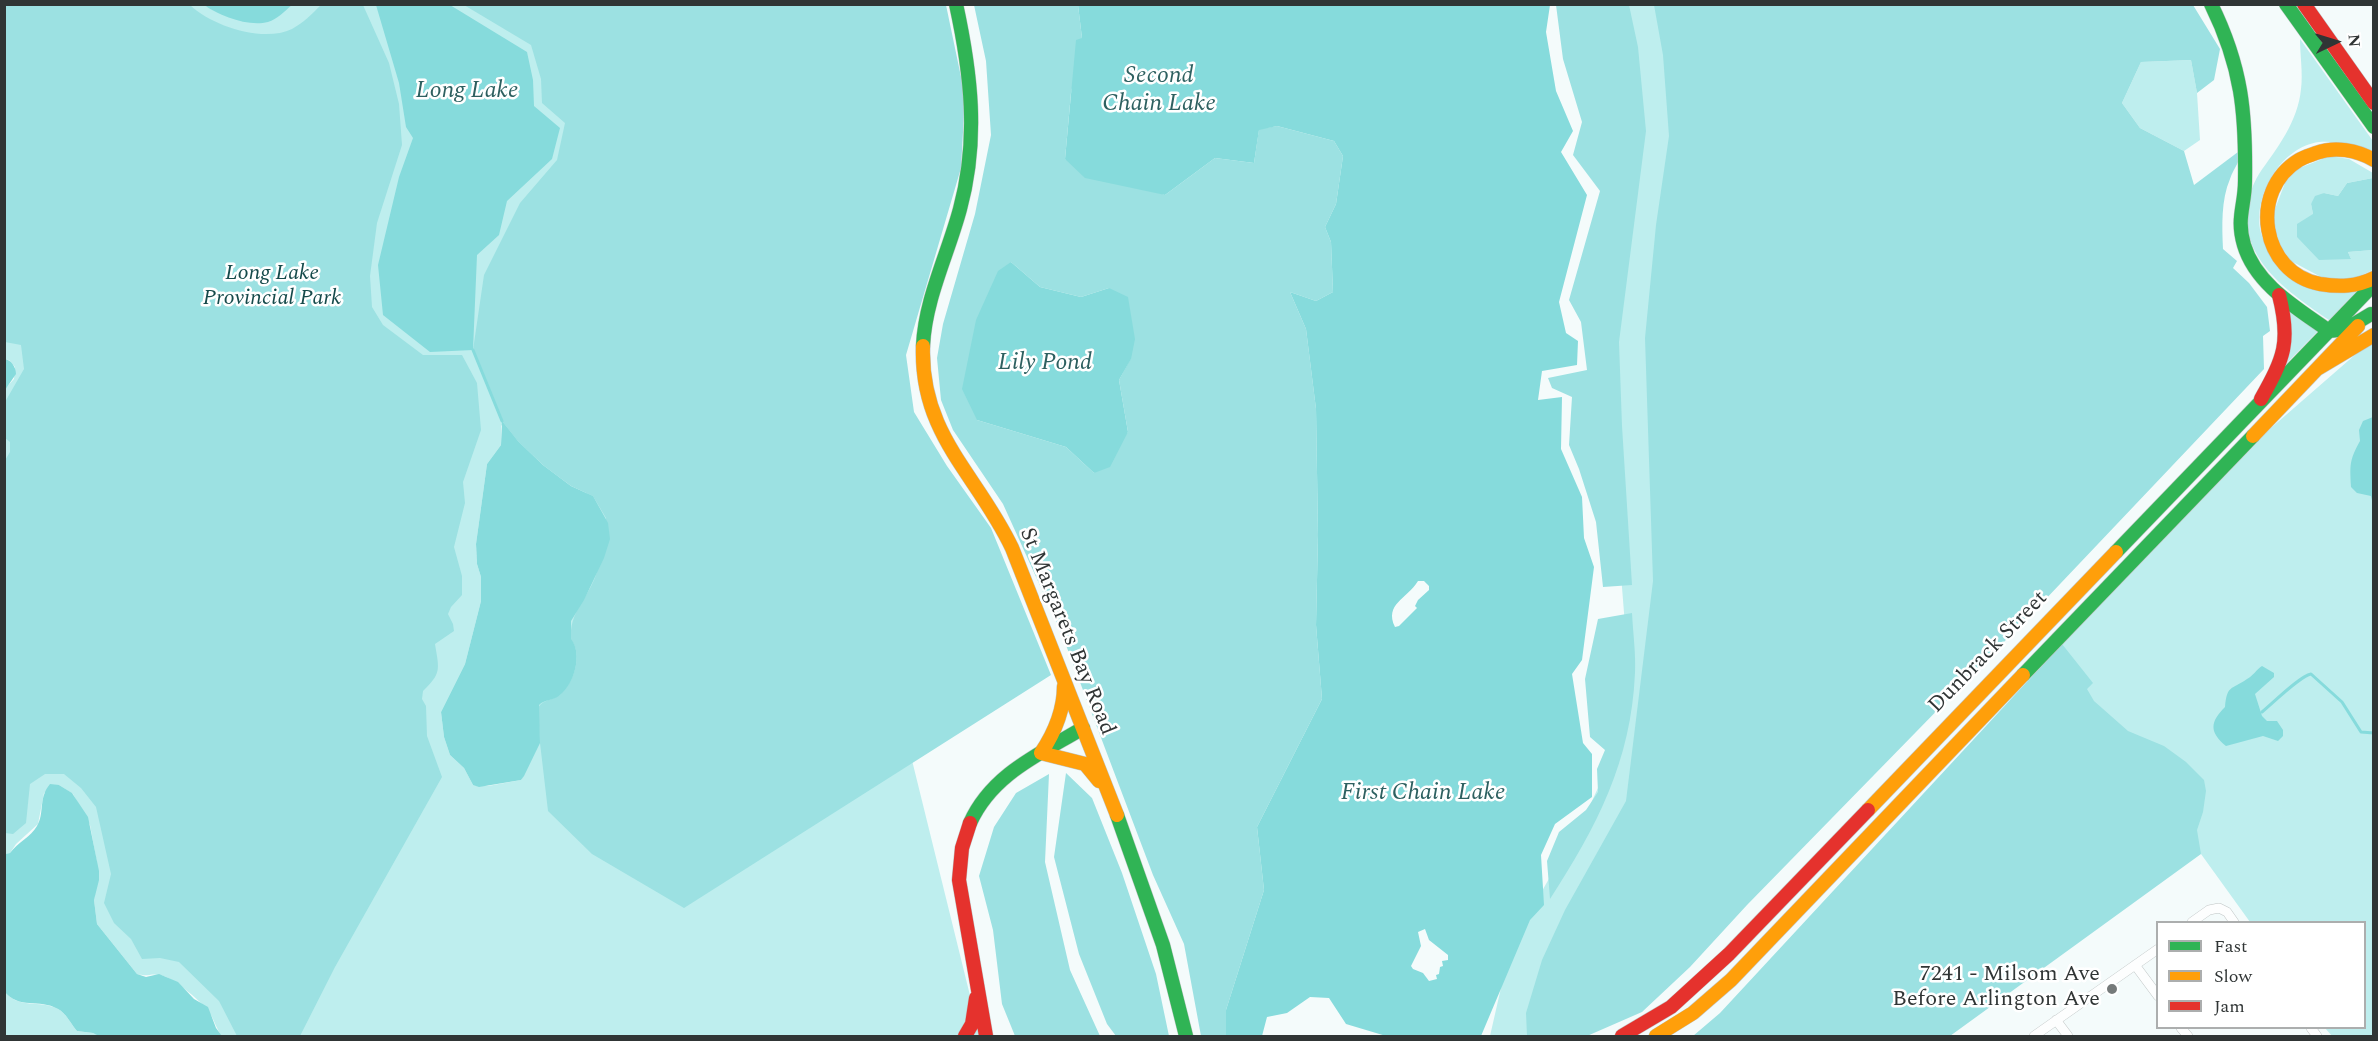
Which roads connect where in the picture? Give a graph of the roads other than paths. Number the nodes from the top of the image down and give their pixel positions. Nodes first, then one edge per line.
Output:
1 (956, 4) edge
2 (2211, 4) edge
3 (2286, 4) edge
4 (2304, 4) edge
5 (2310, 4) edge
6 (2373, 81) edge
7 (2373, 103) edge
8 (2373, 127) edge
9 (2373, 160) edge
10 (2373, 278) edge
11 (2373, 284) edge
12 (2279, 295) junction
13 (2372, 312) edge
14 (2328, 330) junction
15 (2373, 335) edge
16 (2318, 369) junction
17 (2261, 399) junction
18 (1062, 677) junction
19 (1083, 728) junction
20 (1041, 753) junction
21 (1105, 785) junction
22 (2193, 921) edge
23 (2233, 921) edge
24 (2156, 949) edge
25 (2135, 965) junction
26 (978, 984) junction
27 (2156, 995) edge
28 (2056, 1020) junction
29 (965, 1036) edge
30 (986, 1036) edge
31 (993, 1036) edge
32 (1186, 1036) edge
33 (1622, 1036) edge
34 (1656, 1036) edge
35 (2034, 1036) edge
36 (2068, 1036) edge

1 - 18 main road, St Margarets Bay Road
2 - 12 main road
3 - 8 main road
4 - 7 main road
5 - 6 main road
9 - 10 main road
11 - 14 main road, Dunbrack Street
12 - 14 main road
12 - 17 main road
13 - 14 main road
13 - 16 main road, Dunbrack Street
14 - 17 main road, Dunbrack Street
15 - 16 main road
16 - 34 main road, Dunbrack Street
17 - 33 main road, Dunbrack Street
18 - 19 main road, St Margarets Bay Road
18 - 20 main road
19 - 20 main road
19 - 21 main road, St Margarets Bay Road
20 - 21 main road
20 - 26 main road
21 - 32 main road, St Margarets Bay Road
22 - 23 street
24 - 25 street
25 - 27 street
25 - 28 street
26 - 29 main road
26 - 30 main road
26 - 31 main road
28 - 35 street
28 - 36 street

